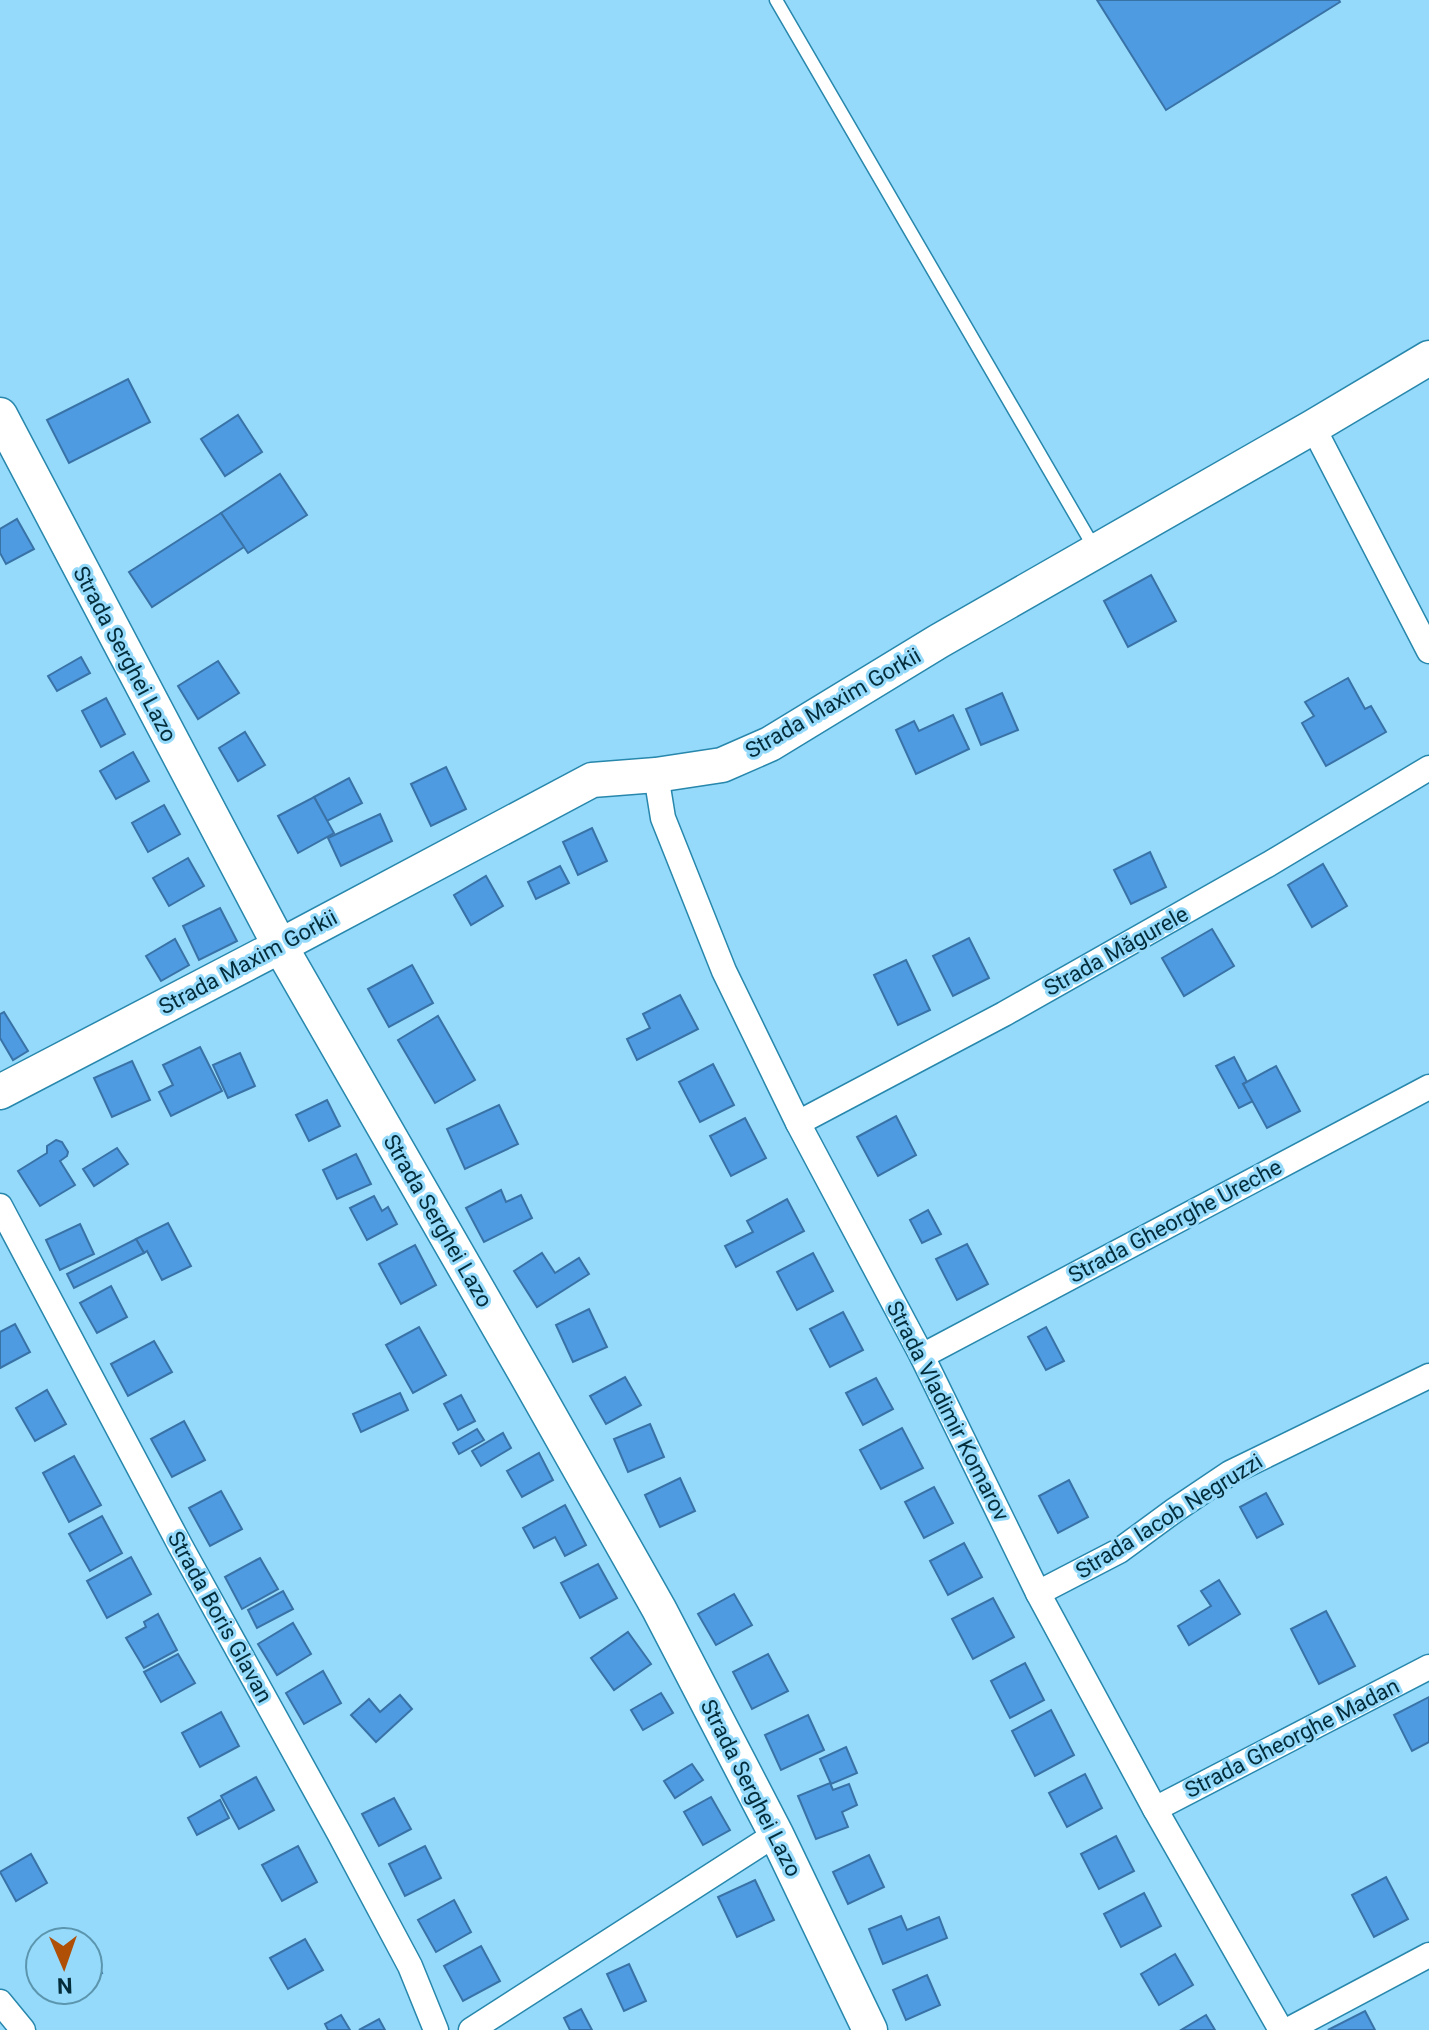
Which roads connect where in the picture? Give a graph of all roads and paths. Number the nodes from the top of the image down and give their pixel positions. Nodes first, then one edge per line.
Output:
1 (776, 0) edge
2 (1429, 358) edge
3 (0, 415) edge
4 (1313, 427) junction
5 (1096, 552) junction
6 (1429, 651) edge
7 (1429, 768) edge
8 (656, 775) junction
9 (280, 946) junction
10 (1429, 1087) edge
11 (0, 1092) edge
12 (798, 1123) junction
13 (0, 1206) edge
14 (922, 1356) junction
15 (1429, 1376) edge
16 (1038, 1593) junction
17 (1429, 1667) edge
18 (1155, 1809) junction
19 (776, 1834) junction
20 (1429, 1955) edge
21 (0, 2002) edge
22 (23, 2030) edge
23 (436, 2030) edge
24 (471, 2030) edge
25 (870, 2030) edge
26 (1281, 2030) edge
27 (1288, 2030) edge

1 - 5 lane
2 - 4 street, Strada Maxim Gorkii
3 - 9 street, Strada Serghei Lazo
4 - 5 street, Strada Maxim Gorkii
4 - 6 street
5 - 8 street, Strada Maxim Gorkii
7 - 12 street, Strada Măgurele
8 - 9 street, Strada Maxim Gorkii
8 - 12 street, Strada Vladimir Komarov
9 - 11 street, Strada Maxim Gorkii
9 - 19 street, Strada Serghei Lazo
10 - 14 street, Strada Gheorghe Ureche
12 - 14 street, Strada Vladimir Komarov
13 - 23 street, Strada Boris Glavan
14 - 16 street, Strada Vladimir Komarov
15 - 16 street, Strada Iacob Negruzzi
16 - 18 street, Strada Vladimir Komarov
17 - 18 street, Strada Gheorghe Madan
18 - 26 street, Strada Vladimir Komarov
19 - 24 street
19 - 25 street, Strada Serghei Lazo
20 - 27 street
21 - 22 street

